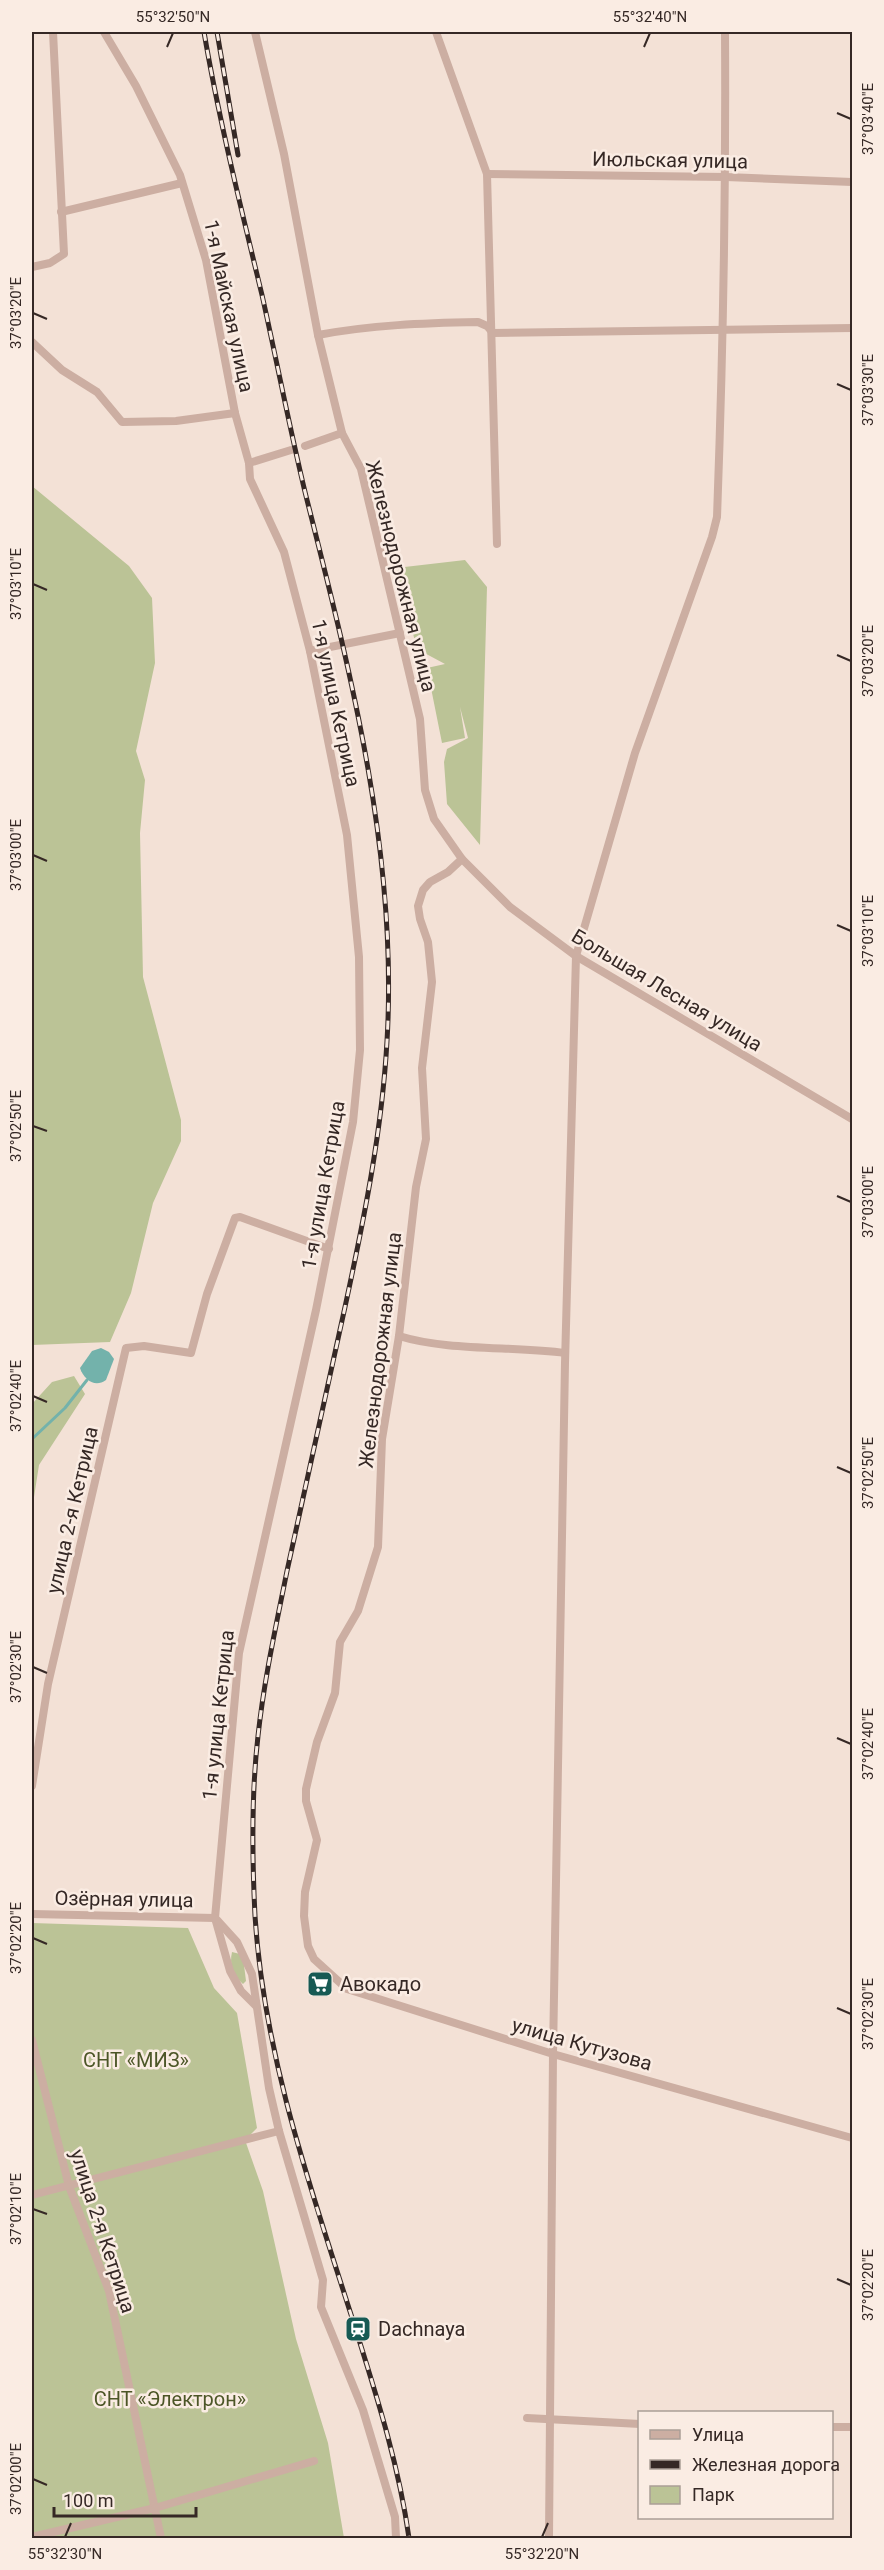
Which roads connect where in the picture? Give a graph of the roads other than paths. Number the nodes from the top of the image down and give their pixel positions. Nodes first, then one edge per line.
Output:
1 (53, 32) edge
2 (104, 32) edge
3 (255, 32) edge
4 (436, 32) edge
5 (725, 32) edge
6 (487, 174) junction
7 (726, 177) junction
8 (852, 182) edge
9 (182, 183) junction
10 (61, 212) junction
11 (32, 267) edge
12 (852, 328) edge
13 (724, 330) junction
14 (493, 333) junction
15 (318, 335) junction
16 (32, 342) edge
17 (235, 413) junction
18 (342, 433) junction
19 (305, 446) dead end
20 (291, 450) dead end
21 (249, 463) junction
22 (497, 544) dead end
23 (400, 633) junction
24 (310, 651) junction
25 (453, 846) joint
26 (462, 859) junction
27 (576, 956) junction
28 (852, 1119) edge
29 (329, 1249) junction
30 (399, 1336) junction
31 (565, 1353) junction
32 (32, 1786) edge
33 (32, 1914) edge
34 (215, 1918) junction
35 (314, 1959) joint
36 (257, 2007) junction
37 (32, 2040) edge
38 (553, 2054) junction
39 (279, 2131) junction
40 (852, 2138) edge
41 (69, 2186) junction
42 (32, 2195) edge
43 (527, 2418) dead end
44 (551, 2420) junction
45 (638, 2424) edge
46 (833, 2427) edge
47 (852, 2427) edge
48 (314, 2462) dead end
49 (154, 2508) junction
50 (32, 2537) edge
51 (162, 2538) edge
52 (396, 2538) edge
53 (549, 2538) edge

1 - 10 street
2 - 9 street, 1-я Майская улица
3 - 15 street, Железнодорожная улица
4 - 6 street
5 - 7 street
6 - 7 street, Июльская улица
6 - 14 street
7 - 8 street, Июльская улица
7 - 13 street
9 - 10 street
9 - 17 street, 1-я Майская улица
10 - 11 street
12 - 13 street
13 - 14 street
13 - 27 street
14 - 15 street
14 - 22 street
15 - 18 street, Железнодорожная улица
16 - 17 street
17 - 21 street, 1-я Майская улица
18 - 19 street
18 - 23 street, Железнодорожная улица
20 - 21 street
21 - 24 street, 1-я улица Кетрица
23 - 24 street
23 - 25 street, Железнодорожная улица
24 - 29 street, 1-я улица Кетрица
25 - 26 street, Большая Лесная улица
26 - 27 street, Большая Лесная улица
26 - 30 street, Железнодорожная улица
27 - 28 street, Большая Лесная улица
27 - 31 street
29 - 32 street, улица 2-я Кетрица
29 - 34 street, 1-я улица Кетрица
30 - 31 street
30 - 35 street, Железнодорожная улица
31 - 38 street
33 - 34 street, Озёрная улица
34 - 36 street
34 - 36 street
35 - 38 street, улица Кутузова
36 - 39 street
37 - 41 street, улица 2-я Кетрица
38 - 40 street, улица Кутузова
38 - 44 street
39 - 41 street
39 - 52 street
41 - 42 street
41 - 49 street, улица 2-я Кетрица
43 - 44 street
44 - 45 street
44 - 53 street
46 - 47 street
48 - 49 street
49 - 50 street
49 - 51 street, улица 2-я Кетрица

